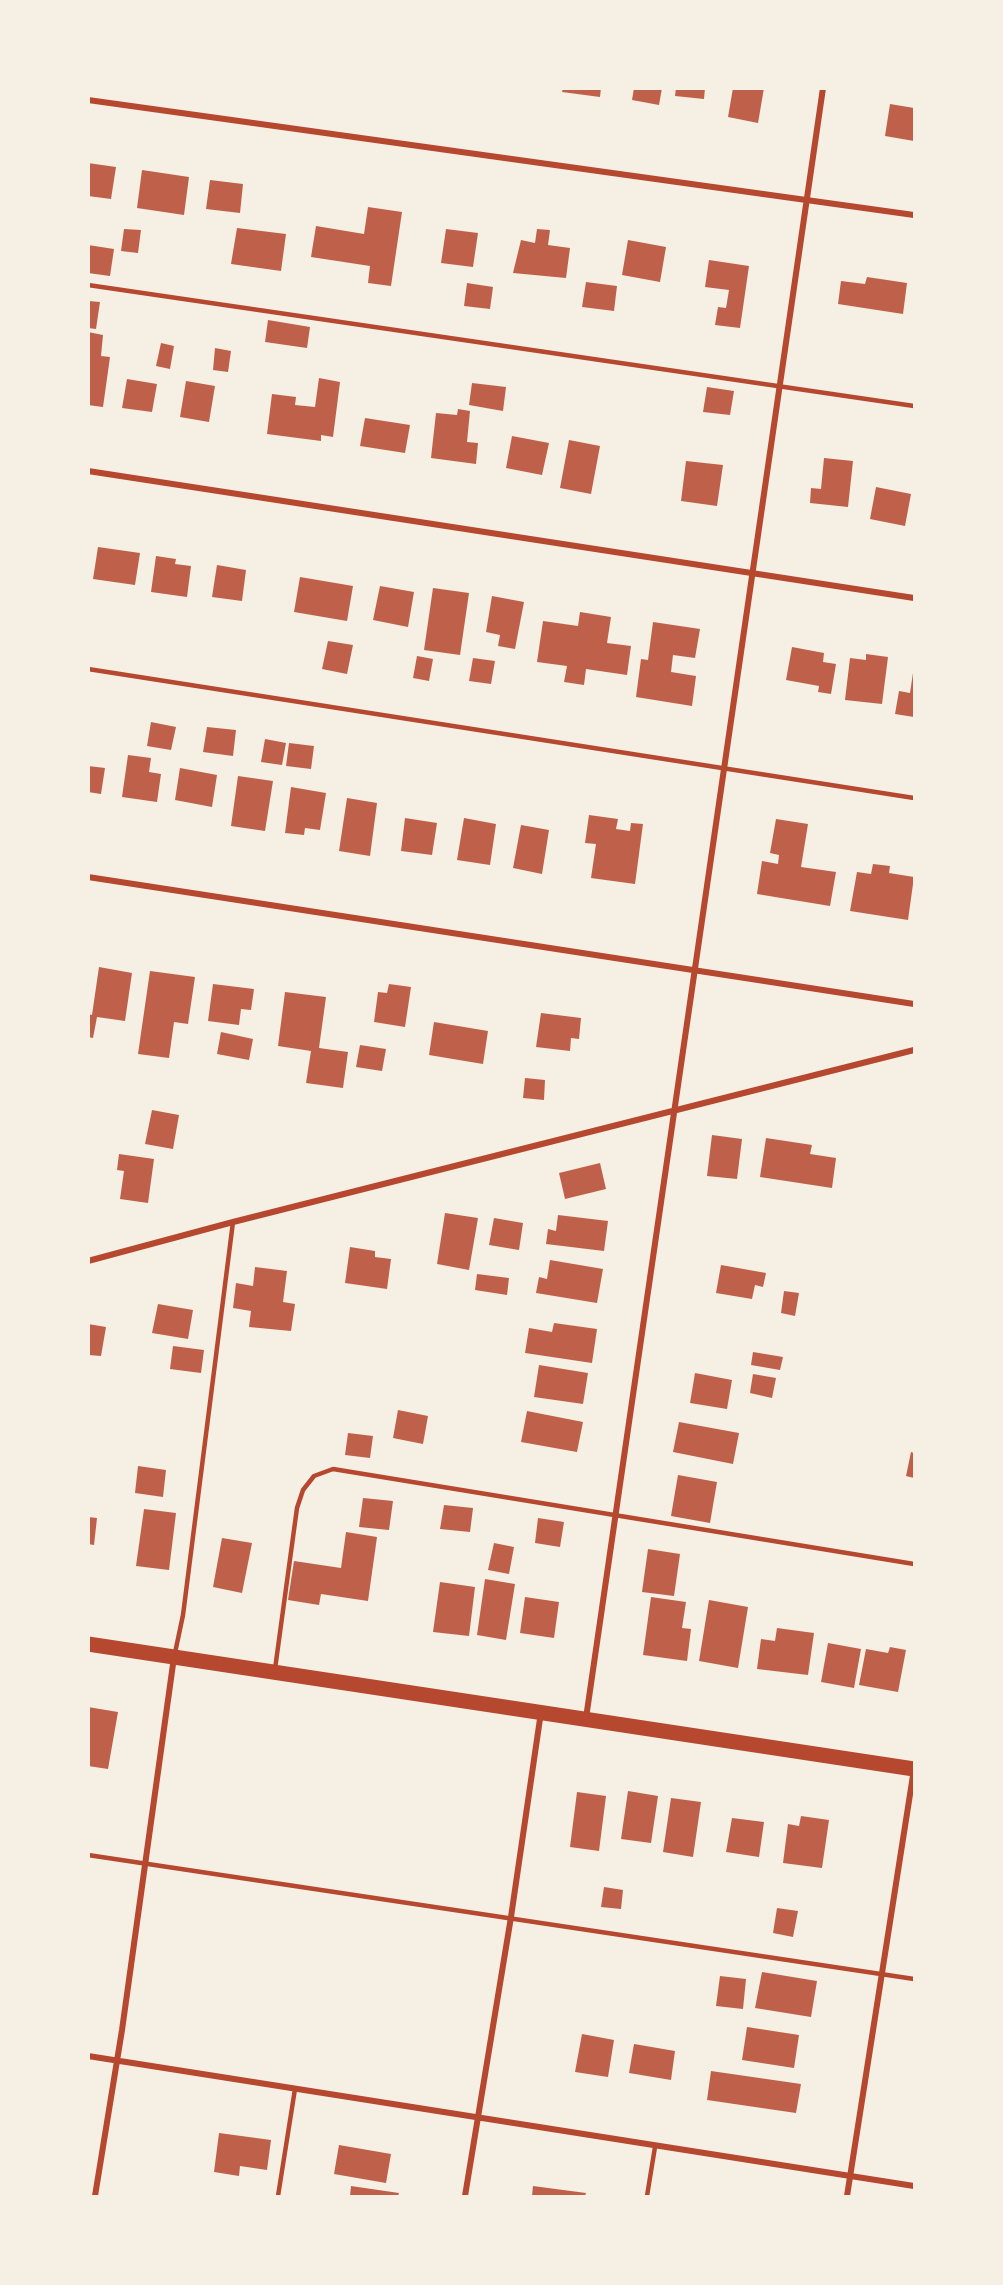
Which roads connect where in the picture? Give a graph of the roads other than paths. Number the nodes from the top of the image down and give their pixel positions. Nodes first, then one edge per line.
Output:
1 (823, 88) edge
2 (88, 100) edge
3 (808, 200) junction
4 (915, 215) edge
5 (88, 285) edge
6 (781, 387) junction
7 (915, 406) edge
8 (88, 471) edge
9 (752, 572) junction
10 (915, 598) edge
11 (88, 669) edge
12 (724, 769) junction
13 (915, 798) edge
14 (88, 877) edge
15 (695, 972) junction
16 (915, 1004) edge
17 (915, 1050) edge
18 (675, 1111) junction
19 (233, 1222) junction
20 (88, 1261) edge
21 (616, 1516) junction
22 (915, 1564) edge
23 (88, 1644) edge
24 (174, 1657) junction
25 (274, 1672) junction
26 (541, 1711) junction
27 (586, 1719) junction
28 (914, 1768) edge
29 (88, 1855) edge
30 (144, 1863) junction
31 (511, 1917) junction
32 (880, 1974) junction
33 (915, 1979) edge
34 (88, 2056) edge
35 (116, 2060) junction
36 (295, 2088) junction
37 (478, 2118) junction
38 (655, 2147) junction
39 (851, 2176) junction
40 (915, 2186) edge
41 (95, 2196) edge
42 (278, 2196) edge
43 (465, 2196) edge
44 (647, 2196) edge
45 (847, 2196) edge

1 - 3 street
2 - 3 street
3 - 4 street
3 - 6 street
5 - 6 lane
6 - 7 lane
6 - 9 street
8 - 9 street
9 - 10 street
9 - 12 street
11 - 12 lane
12 - 13 lane
12 - 15 street
14 - 15 street
15 - 16 street
15 - 18 street
17 - 18 street
18 - 19 street
18 - 21 street
19 - 20 street
19 - 24 lane
21 - 22 lane
21 - 25 lane
21 - 27 street
23 - 24 main road
24 - 25 main road
24 - 30 street
25 - 26 main road
26 - 27 main road
26 - 31 street
27 - 28 main road
28 - 32 street
29 - 30 lane
30 - 31 lane
30 - 35 street
31 - 32 lane
31 - 37 street
32 - 33 lane
32 - 39 street
34 - 35 street
35 - 36 street
35 - 41 street
36 - 37 street
36 - 42 lane
37 - 38 street
37 - 43 street
38 - 39 street
38 - 44 lane
39 - 40 street
39 - 45 street

